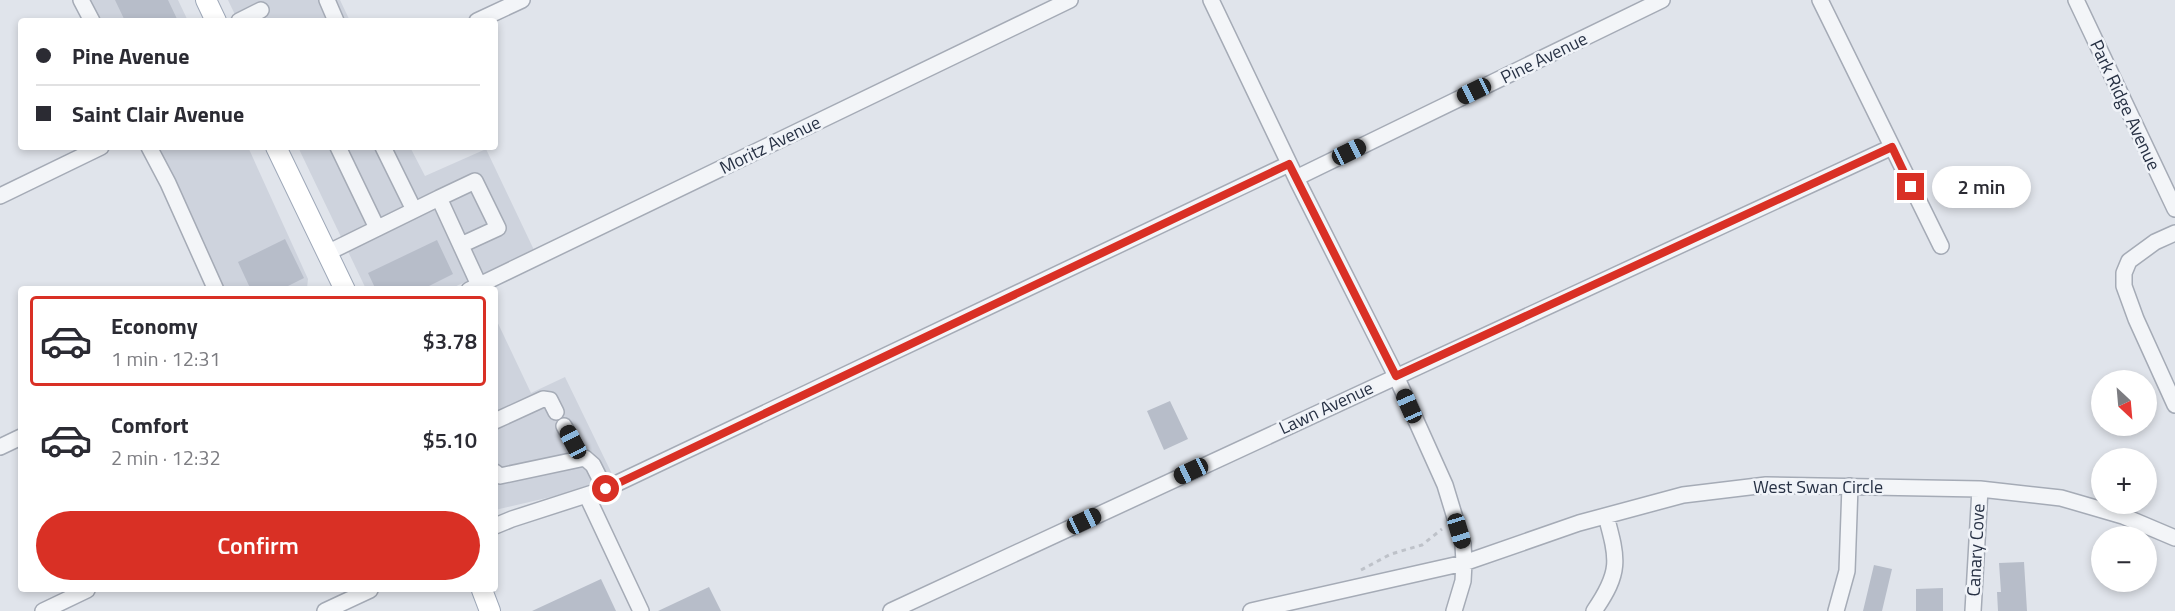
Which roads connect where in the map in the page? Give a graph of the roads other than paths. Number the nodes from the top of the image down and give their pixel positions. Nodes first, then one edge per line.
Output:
1 (81, 0) edge
2 (327, 0) edge
3 (522, 0) edge
4 (1070, 0) edge
5 (1211, 0) edge
6 (1662, 0) edge
7 (1820, 0) edge
8 (2076, 0) edge
9 (209, 1) edge
10 (261, 10) dead end
11 (90, 18) edge
12 (215, 18) edge
13 (245, 18) edge
14 (335, 18) edge
15 (483, 18) edge
16 (1892, 147) junction
17 (95, 150) edge
18 (151, 150) edge
19 (277, 150) edge
20 (339, 150) edge
21 (385, 150) edge
22 (1289, 164) junction
23 (1296, 178) junction
24 (0, 196) edge
25 (439, 198) junction
26 (2175, 209) edge
27 (414, 210) junction
28 (377, 228) junction
29 (2175, 233) edge
30 (461, 245) junction
31 (1941, 246) dead end
32 (327, 253) junction
33 (214, 286) edge
34 (338, 286) edge
35 (474, 286) edge
36 (476, 286) edge
37 (1396, 376) junction
38 (2175, 405) edge
39 (556, 412) dead end
40 (498, 420) edge
41 (564, 426) dead end
42 (18, 438) edge
43 (0, 447) edge
44 (581, 458) junction
45 (498, 474) edge
46 (1850, 486) junction
47 (606, 489) junction
48 (1980, 489) junction
49 (587, 496) junction
50 (1606, 516) junction
51 (498, 525) edge
52 (2175, 538) edge
53 (1464, 563) junction
54 (83, 592) edge
55 (366, 592) edge
56 (483, 592) edge
57 (43, 611) edge
58 (325, 611) edge
59 (490, 611) edge
60 (641, 611) edge
61 (891, 611) edge
62 (1251, 611) edge
63 (1454, 611) edge
64 (1594, 611) edge
65 (1836, 611) edge
66 (1973, 611) edge

1 - 11 street
2 - 14 street
3 - 15 street
4 - 36 street, Moritz Avenue
5 - 22 street
6 - 23 street, Pine Avenue
7 - 16 street
8 - 26 street, Park Ridge Avenue
9 - 12 main road
10 - 13 street
16 - 31 street
16 - 37 street, Lawn Avenue
17 - 24 street
18 - 33 street
19 - 32 main road
20 - 28 street
21 - 27 street
22 - 23 street
22 - 47 street
23 - 37 street
25 - 27 street
25 - 30 street
25 - 30 street
27 - 28 street
28 - 32 street
29 - 38 street
30 - 35 street
32 - 34 main road
37 - 53 street
37 - 61 street, Lawn Avenue
39 - 40 street
41 - 44 street
42 - 43 street
44 - 45 street
44 - 47 street
46 - 48 street, West Swan Circle
46 - 50 street, West Swan Circle
46 - 65 street
47 - 49 street
48 - 52 street, West Swan Circle
48 - 66 street, Canary Cove
49 - 51 street
49 - 60 street
50 - 53 street, West Swan Circle
50 - 64 street
53 - 62 street, West Swan Circle
53 - 63 street
54 - 57 street
55 - 58 street
56 - 59 main road

